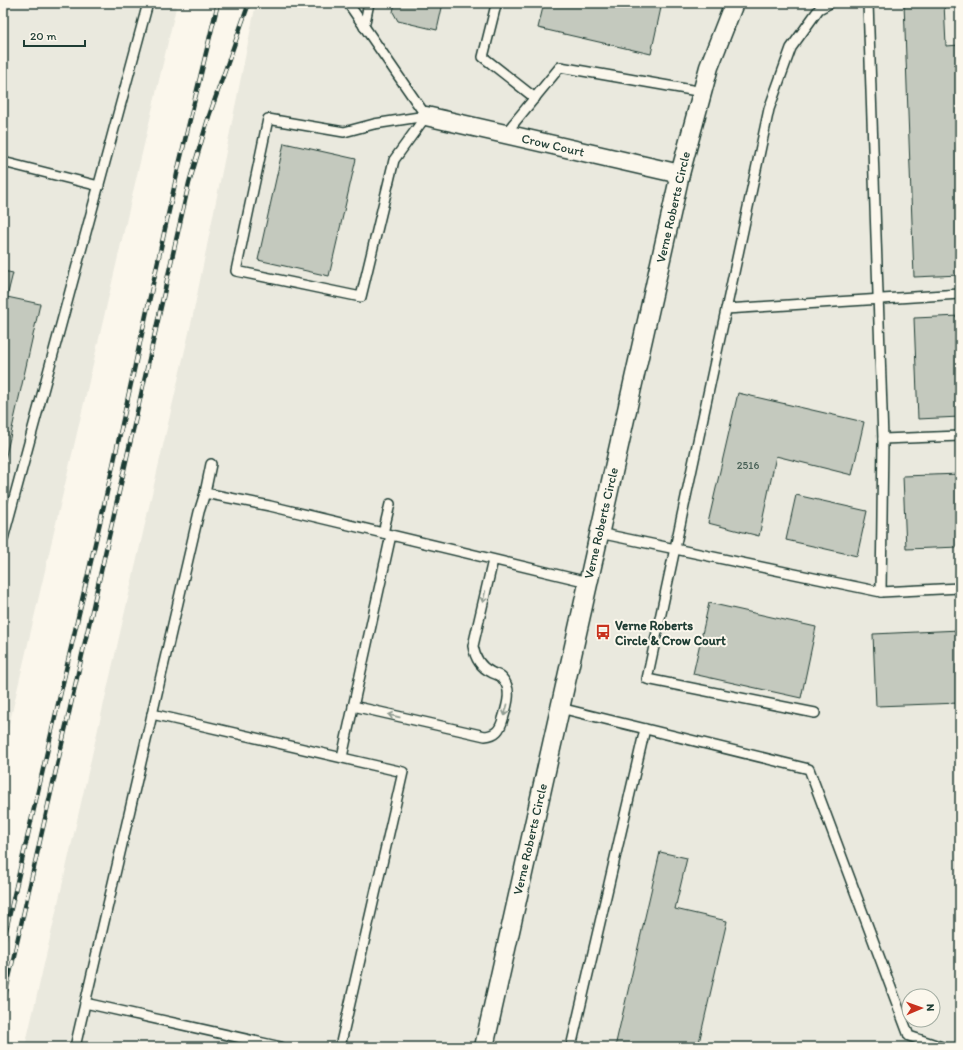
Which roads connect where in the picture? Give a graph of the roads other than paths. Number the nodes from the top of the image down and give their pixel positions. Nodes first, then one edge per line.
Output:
1 (148, 3) edge
2 (348, 3) edge
3 (369, 3) edge
4 (734, 3) edge
5 (830, 3) edge
6 (868, 3) edge
7 (496, 5) dead end
8 (364, 27) junction
9 (703, 92) junction
10 (535, 98) junction
11 (426, 116) junction
12 (505, 134) junction
13 (3, 162) edge
14 (680, 174) junction
15 (99, 186) junction
16 (960, 294) edge
17 (878, 299) junction
18 (726, 309) junction
19 (960, 436) edge
20 (884, 439) junction
21 (211, 464) dead end
22 (205, 493) junction
23 (390, 504) dead end
24 (599, 533) junction
25 (387, 534) junction
26 (3, 539) edge
27 (675, 550) junction
28 (493, 560) junction
29 (588, 582) junction
30 (960, 588) edge
31 (881, 592) junction
32 (353, 706) junction
33 (560, 708) junction
34 (815, 713) dead end
35 (152, 714) junction
36 (645, 729) junction
37 (342, 757) junction
38 (85, 1003) junction
39 (75, 1047) edge
40 (281, 1047) edge
41 (340, 1047) edge
42 (484, 1047) edge
43 (571, 1047) edge
44 (942, 1047) edge

1 - 15 lane
2 - 8 lane
3 - 8 lane
4 - 9 street, Verne Roberts Circle
5 - 18 lane
6 - 17 lane
7 - 10 lane
8 - 11 lane
9 - 10 lane
9 - 14 street, Verne Roberts Circle
10 - 12 lane
11 - 11 lane
11 - 12 street, Crow Court
12 - 14 street, Crow Court
13 - 15 lane
14 - 24 street, Verne Roberts Circle
15 - 26 lane
16 - 17 lane
17 - 18 lane
17 - 20 lane
18 - 27 lane
19 - 20 lane
20 - 31 lane
21 - 22 lane
22 - 25 lane
22 - 35 lane
23 - 25 lane
24 - 27 lane
24 - 29 street, Verne Roberts Circle
25 - 28 lane
25 - 32 lane
27 - 31 lane
27 - 34 lane
28 - 29 lane
28 -> 32 lane
29 - 33 street, Verne Roberts Circle
30 - 31 lane
32 - 37 lane
33 - 36 lane
33 - 42 street, Verne Roberts Circle
35 - 37 lane
35 - 38 lane
36 - 43 lane
36 - 44 lane
37 - 41 lane
38 - 39 lane
38 - 40 lane

